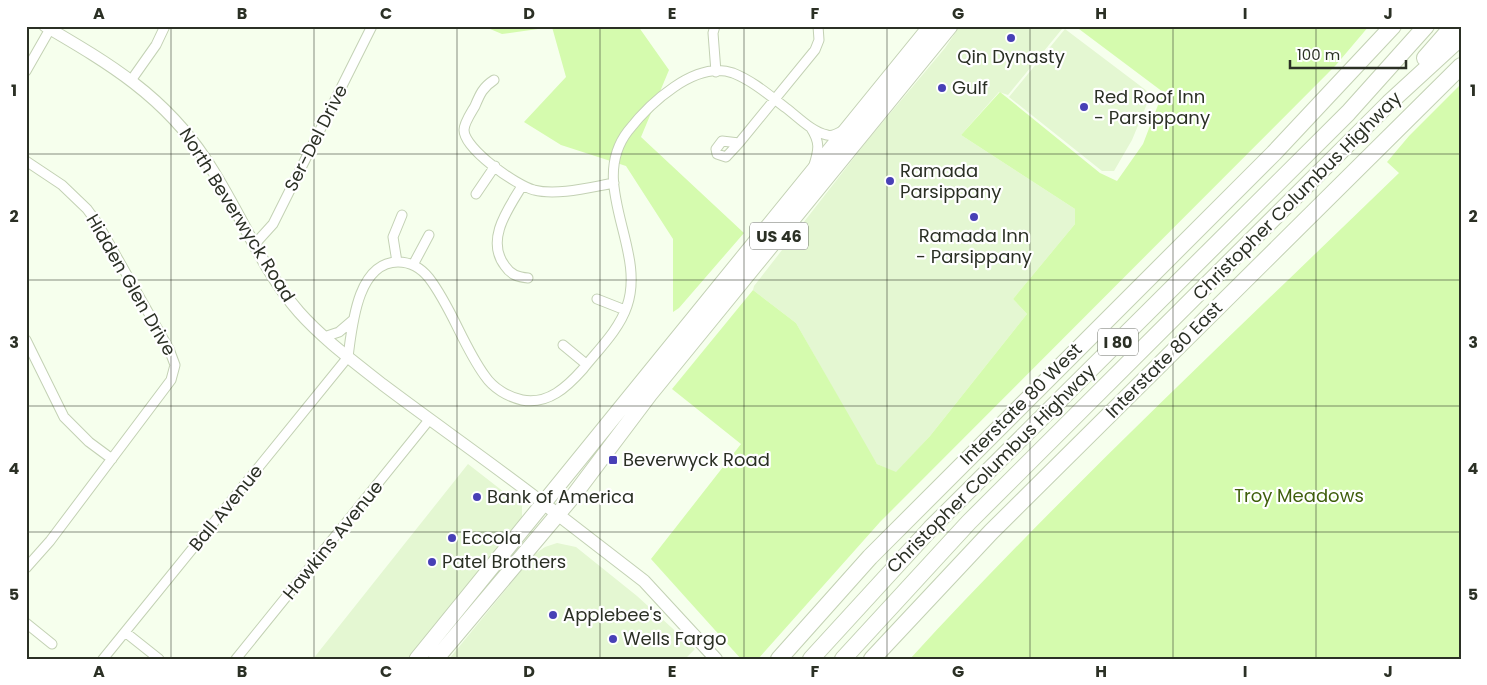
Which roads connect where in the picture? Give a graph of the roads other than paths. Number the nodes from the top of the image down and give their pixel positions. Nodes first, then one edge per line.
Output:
1 (165, 26) edge
2 (372, 26) edge
3 (715, 26) edge
4 (818, 26) edge
5 (931, 26) edge
6 (950, 26) edge
7 (1393, 26) edge
8 (1426, 26) edge
9 (1453, 26) edge
10 (48, 28) edge
11 (1461, 37) edge
12 (1461, 66) edge
13 (26, 71) edge
14 (716, 72) junction
15 (132, 79) junction
16 (494, 80) dead end
17 (775, 99) junction
18 (1389, 103) junction
19 (811, 128) junction
20 (848, 128) junction
21 (739, 143) dead end
22 (26, 161) edge
23 (495, 166) junction
24 (812, 172) junction
25 (614, 183) junction
26 (522, 186) junction
27 (476, 194) dead end
28 (402, 215) dead end
29 (428, 235) dead end
30 (254, 245) junction
31 (397, 262) junction
32 (413, 265) junction
33 (528, 278) dead end
34 (597, 299) dead end
35 (625, 310) junction
36 (354, 320) junction
37 (324, 337) junction
38 (26, 340) edge
39 (563, 345) dead end
40 (348, 357) junction
41 (586, 364) junction
42 (430, 420) junction
43 (112, 459) junction
44 (543, 503) junction
45 (557, 514) junction
46 (26, 568) edge
47 (26, 623) edge
48 (125, 632) junction
49 (52, 644) dead end
50 (103, 659) edge
51 (159, 659) edge
52 (236, 659) edge
53 (417, 659) edge
54 (436, 659) edge
55 (716, 659) edge
56 (779, 659) edge
57 (811, 659) edge
58 (843, 659) edge
59 (872, 659) edge

1 - 15 street
2 - 30 street, Ser-Del Drive
3 - 14 street
4 - 17 street
5 - 20 highway, US 46
6 - 45 highway, US 46
7 - 56 highway, Interstate 80 West
8 - 57 highway, Christopher Columbus Highway / I 80
9 - 18 highway
10 - 13 street
10 - 15 street, North Beverwyck Road
11 - 18 highway, Christopher Columbus Highway / I 80
12 - 59 highway, Interstate 80 East
14 - 17 street
14 - 25 street
15 - 30 street, North Beverwyck Road
16 - 23 street
17 - 19 street
17 - 21 street
18 - 58 highway, Christopher Columbus Highway / I 80
19 - 20 street
19 - 24 street
20 - 24 highway, US 46
22 - 43 street, Hidden Glen Drive
23 - 26 street
23 - 27 street
24 - 44 highway, US 46
25 - 26 street
25 - 35 street
26 - 33 street
28 - 31 street
29 - 32 street
30 - 37 street, North Beverwyck Road
31 - 32 street
31 - 36 street
32 - 41 street
34 - 35 street
35 - 41 street
36 - 37 street
36 - 40 street
37 - 40 street, North Beverwyck Road
38 - 43 street
39 - 41 street
40 - 42 street, North Beverwyck Road
40 - 48 street, Ball Avenue
42 - 44 street, North Beverwyck Road
42 - 52 street, Hawkins Avenue
43 - 46 street, Hidden Glen Drive
44 - 45 main road
44 - 53 highway, US 46
45 - 54 highway, US 46
45 - 55 main road
47 - 49 street
48 - 50 street, Ball Avenue
48 - 51 street

